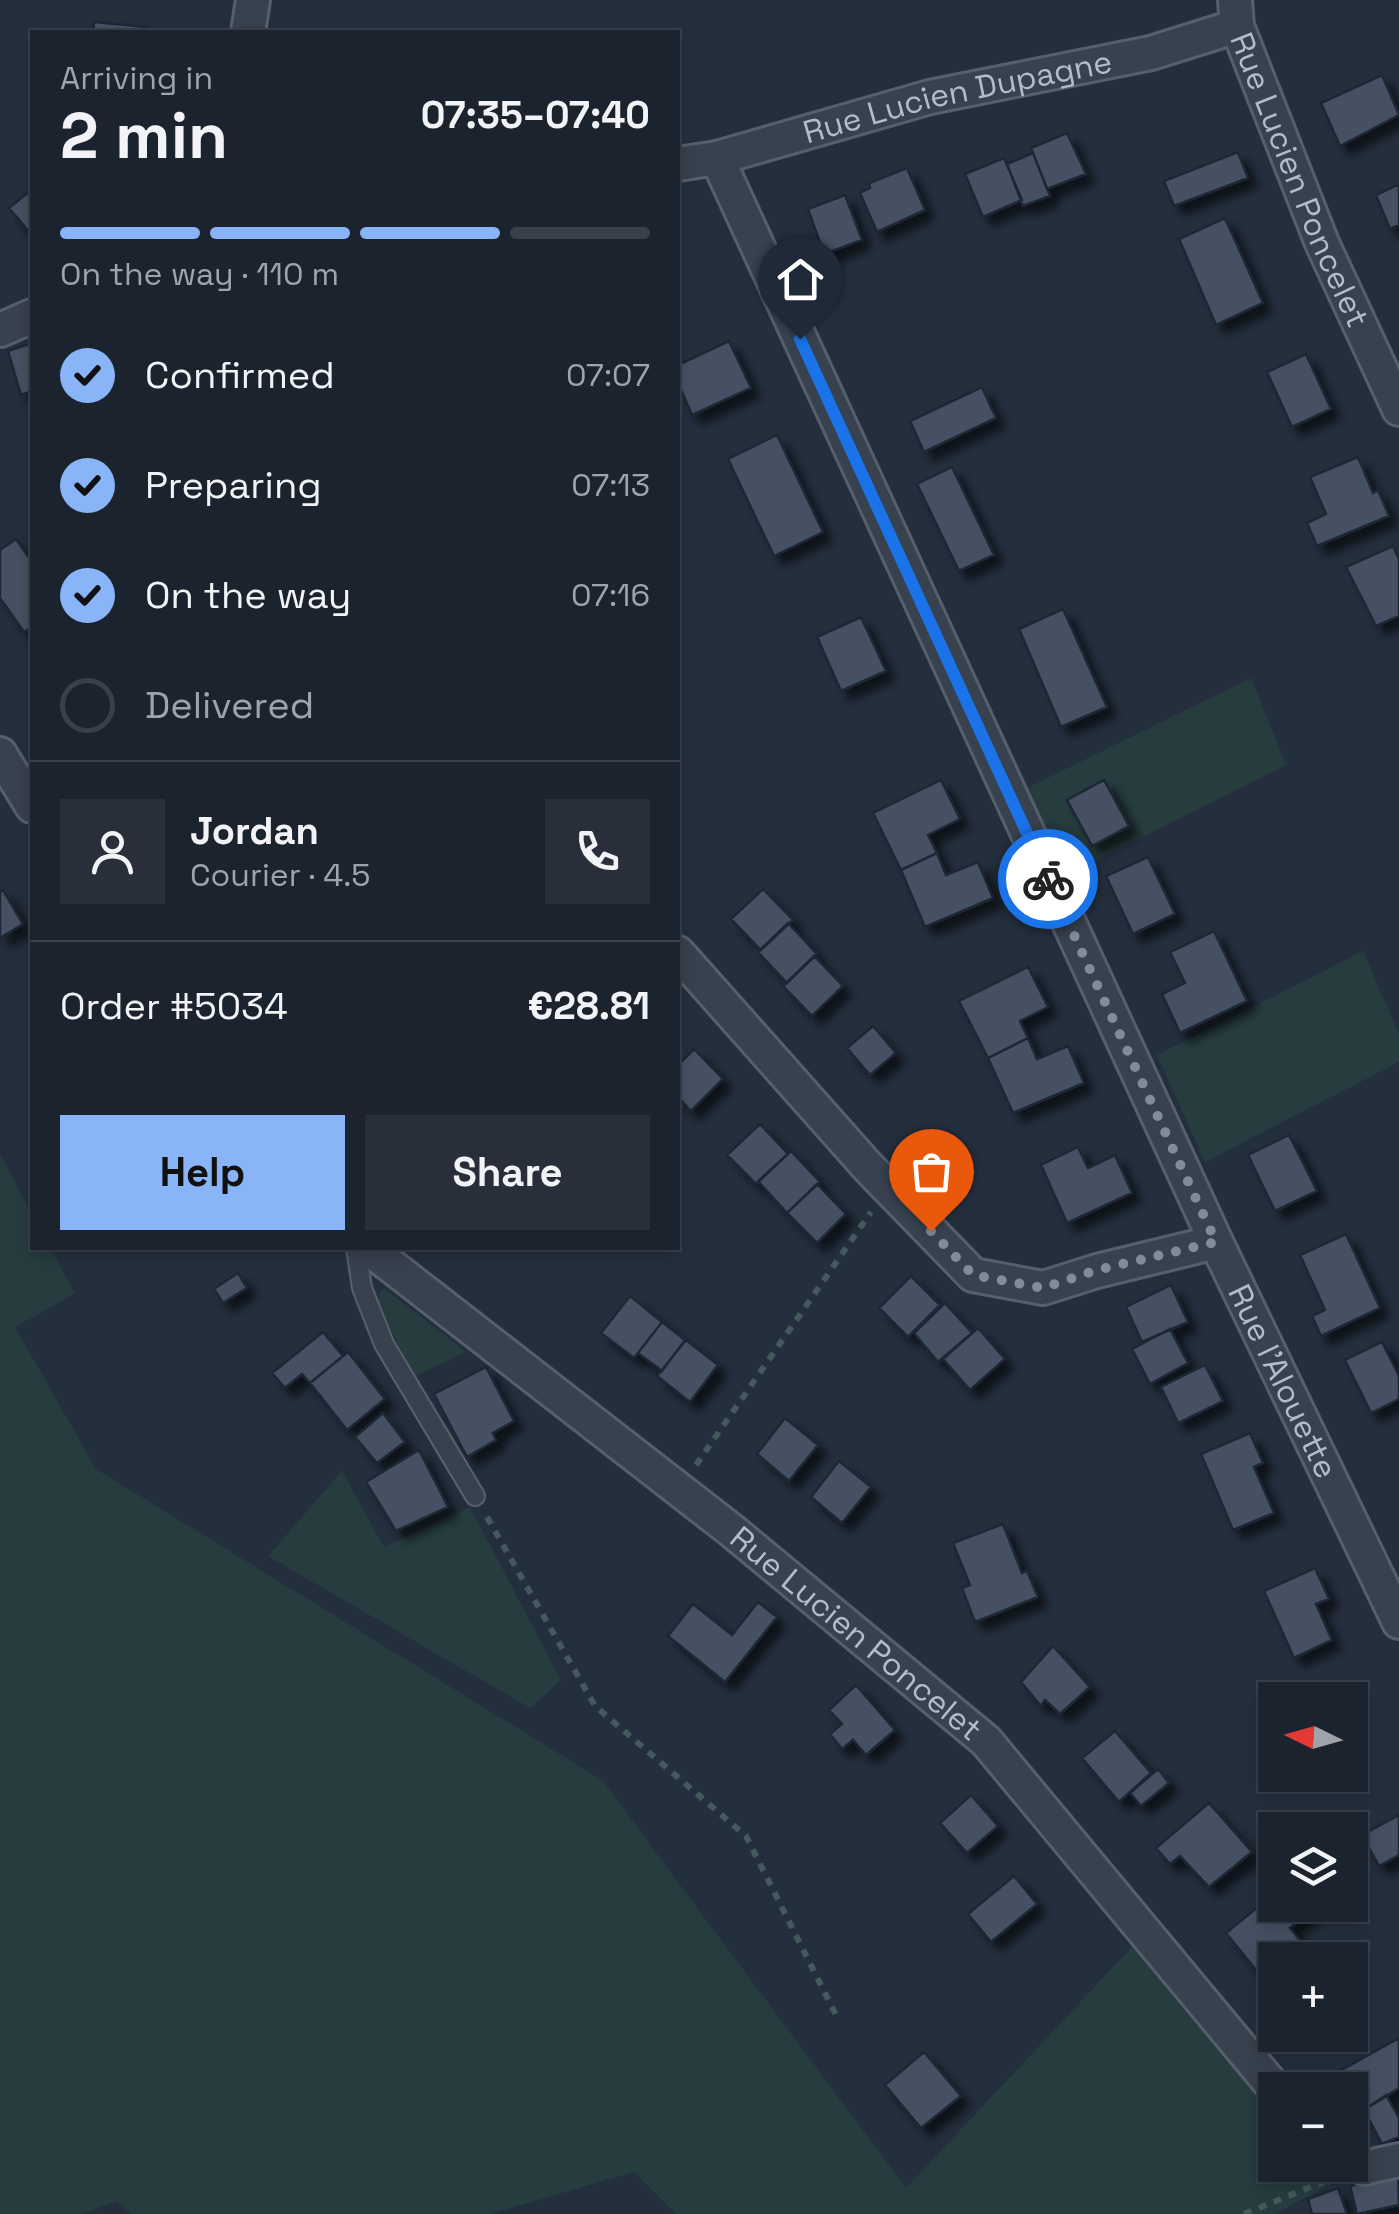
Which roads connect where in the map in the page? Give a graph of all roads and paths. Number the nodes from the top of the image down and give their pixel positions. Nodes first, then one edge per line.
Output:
1 (253, 0) edge
2 (1236, 13) edge
3 (248, 30) edge
4 (716, 158) junction
5 (680, 164) edge
6 (30, 317) edge
7 (0, 330) edge
8 (1399, 410) edge
9 (0, 754) edge
10 (30, 803) edge
11 (680, 956) edge
12 (888, 1187) junction
13 (1216, 1242) junction
14 (356, 1250) edge
15 (371, 1250) edge
16 (678, 1491) junction
17 (475, 1496) joint
18 (1399, 1622) edge
19 (840, 2021) dead end
20 (1261, 2072) edge
21 (1399, 2160) edge
22 (1368, 2163) edge
23 (1317, 2182) edge
24 (1244, 2214) edge

1 - 3 street
2 - 4 street, Rue Lucien Dupagne
2 - 8 street, Rue Lucien Poncelet
4 - 5 street, Rue Lucien Dupagne
4 - 13 street, Rue l'Alouette
6 - 7 street
9 - 10 street
11 - 12 street
12 - 13 street
12 - 16 path
13 - 18 street, Rue l'Alouette
14 - 17 lane
15 - 16 street, Rue Lucien Poncelet
16 - 20 street, Rue Lucien Poncelet
17 - 19 path
21 - 22 street
23 - 24 path

